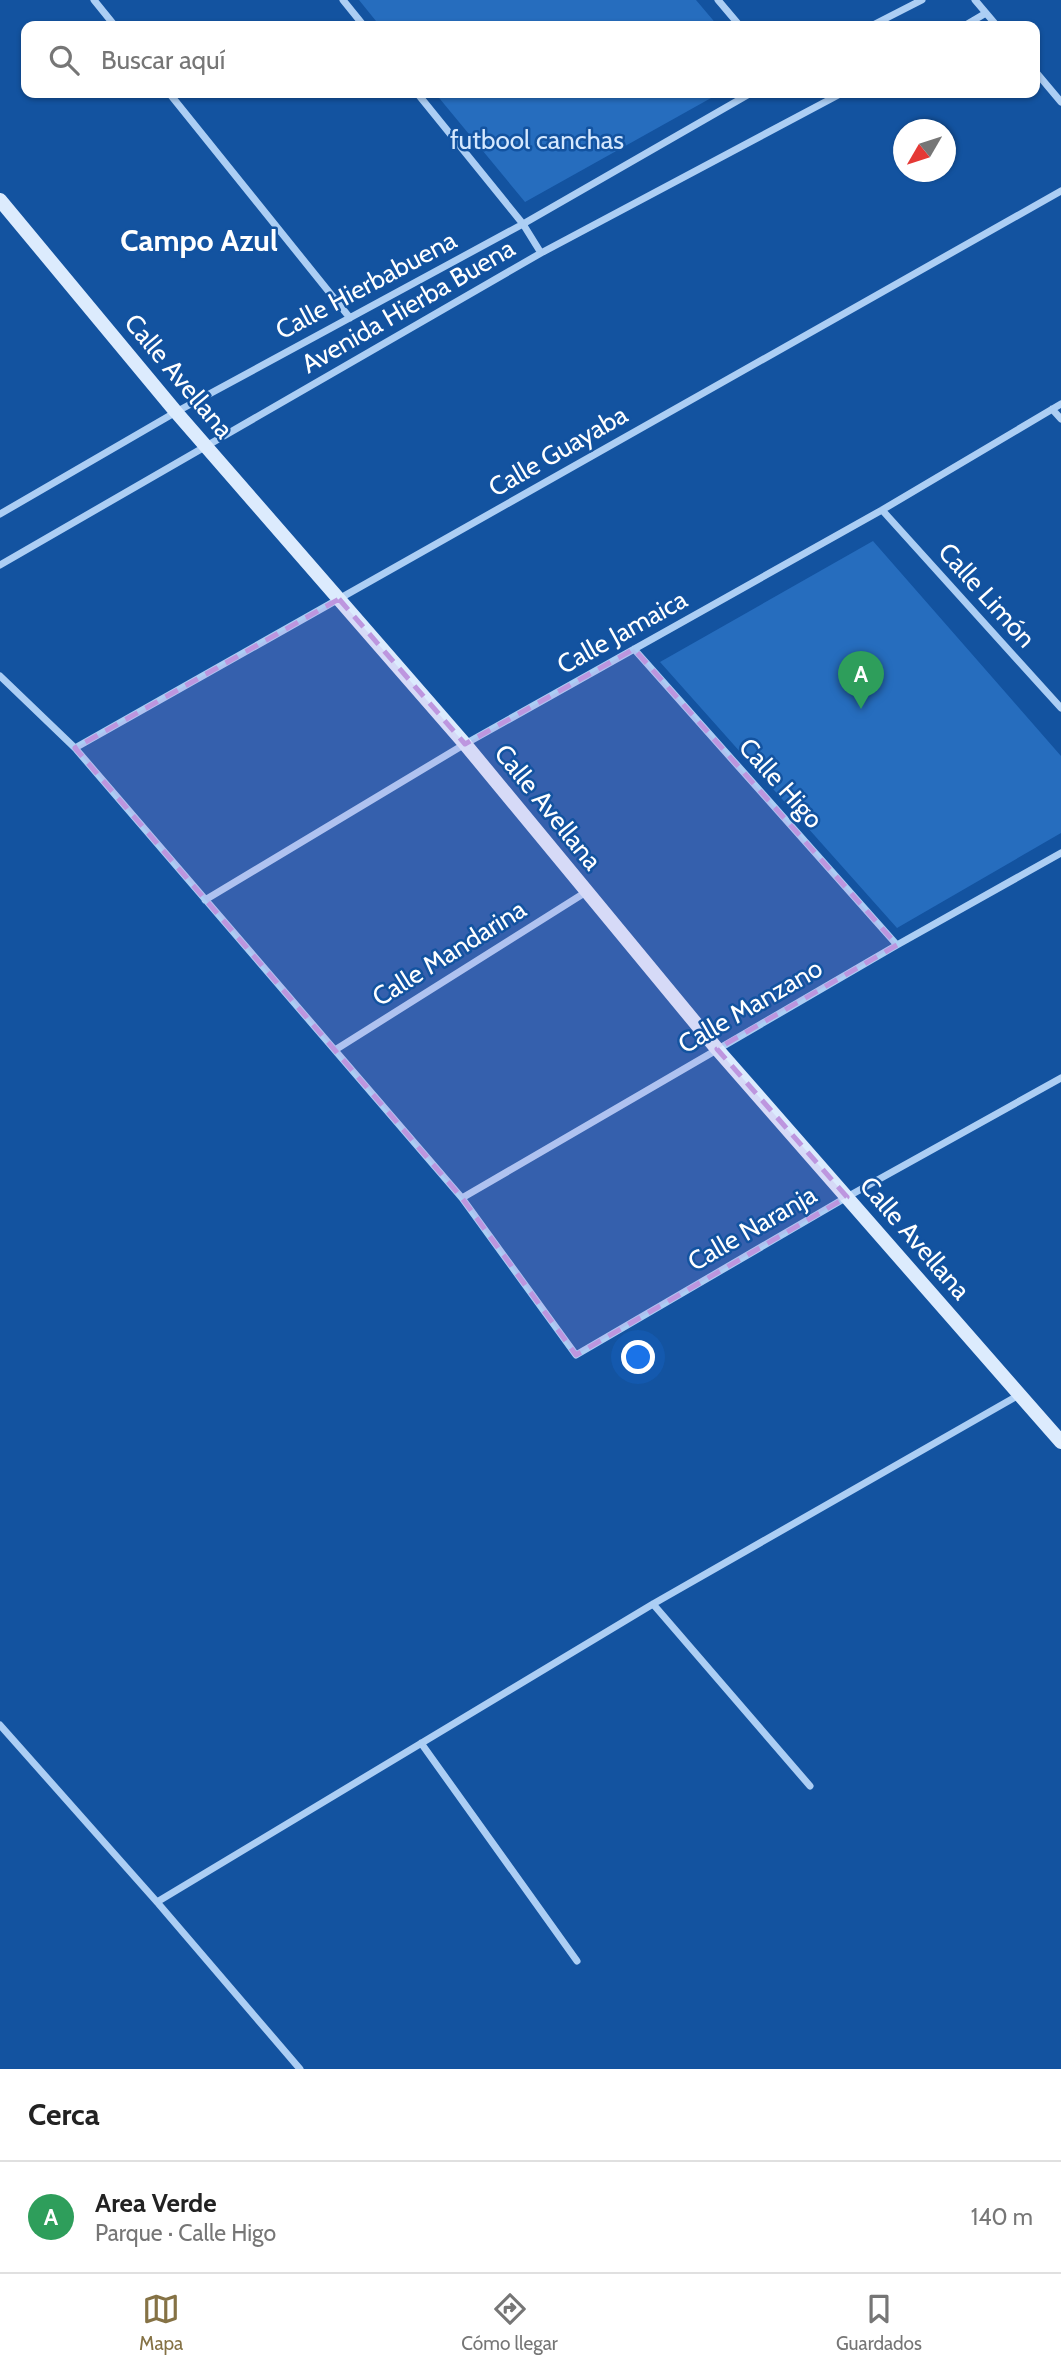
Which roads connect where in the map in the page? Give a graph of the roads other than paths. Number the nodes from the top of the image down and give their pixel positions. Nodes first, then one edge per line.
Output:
1 (94, 0) edge
2 (343, 0) edge
3 (718, 0) edge
4 (922, 0) edge
5 (975, 0) edge
6 (986, 13) junction
7 (111, 21) edge
8 (360, 21) edge
9 (736, 21) edge
10 (881, 21) edge
11 (972, 21) edge
12 (993, 21) edge
13 (1040, 77) edge
14 (173, 98) edge
15 (421, 98) edge
16 (742, 98) edge
17 (833, 98) edge
18 (1061, 102) edge
19 (1061, 191) edge
20 (0, 201) edge
21 (523, 224) junction
22 (541, 253) junction
23 (350, 317) junction
24 (1061, 404) edge
25 (1052, 409) junction
26 (176, 412) junction
27 (1061, 419) edge
28 (206, 447) junction
29 (882, 510) junction
30 (0, 514) edge
31 (0, 565) edge
32 (339, 599) junction
33 (634, 649) junction
34 (0, 676) edge
35 (1061, 708) edge
36 (465, 744) junction
37 (75, 748) junction
38 (1061, 853) edge
39 (586, 892) junction
40 (205, 900) junction
41 (897, 945) junction
42 (718, 1049) junction
43 (335, 1050) junction
44 (1061, 1078) edge
45 (847, 1197) junction
46 (462, 1198) junction
47 (1018, 1395) junction
48 (1061, 1442) edge
49 (653, 1604) junction
50 (0, 1725) edge
51 (421, 1743) junction
52 (810, 1786) dead end
53 (157, 1902) junction
54 (576, 1961) dead end
55 (300, 2069) edge

1 - 7 street
2 - 8 street
3 - 9 street
4 - 10 street
5 - 6 street
6 - 11 street
6 - 12 street
13 - 18 street
14 - 23 street
15 - 21 street
16 - 21 street, Calle Hierbabuena
17 - 22 street, Avenida Hierba Buena
19 - 32 street, Calle Guayaba
20 - 26 street, Calle Avellana
21 - 22 street
21 - 23 street, Calle Hierbabuena
22 - 28 street, Avenida Hierba Buena
23 - 26 street, Calle Hierbabuena
24 - 25 street, Calle Jamaica
25 - 27 street
25 - 29 street, Calle Jamaica
26 - 28 street, Calle Avellana
26 - 30 street, Calle Hierbabuena
28 - 31 street, Avenida Hierba Buena
28 - 32 street, Calle Avellana
29 - 33 street, Calle Jamaica
29 - 35 street, Calle Limón
32 - 36 street, Calle Avellana
32 - 37 street, Calle Guayaba
33 - 36 street, Calle Jamaica
33 - 41 street, Calle Higo
34 - 37 street
36 - 39 street, Calle Avellana
36 - 40 street, Calle Jamaica
37 - 40 street
38 - 41 street, Calle Manzano
39 - 42 street, Calle Avellana
39 - 43 street, Calle Mandarina
40 - 43 street
41 - 42 street, Calle Manzano
42 - 45 street, Calle Avellana
42 - 46 street, Calle Manzano
43 - 46 street
44 - 45 street, Calle Naranja
45 - 46 street, Calle Naranja
45 - 47 street, Calle Avellana
47 - 48 street, Calle Avellana
47 - 49 street
49 - 51 street
49 - 52 street
50 - 53 street
51 - 53 street
51 - 54 street
53 - 55 street

